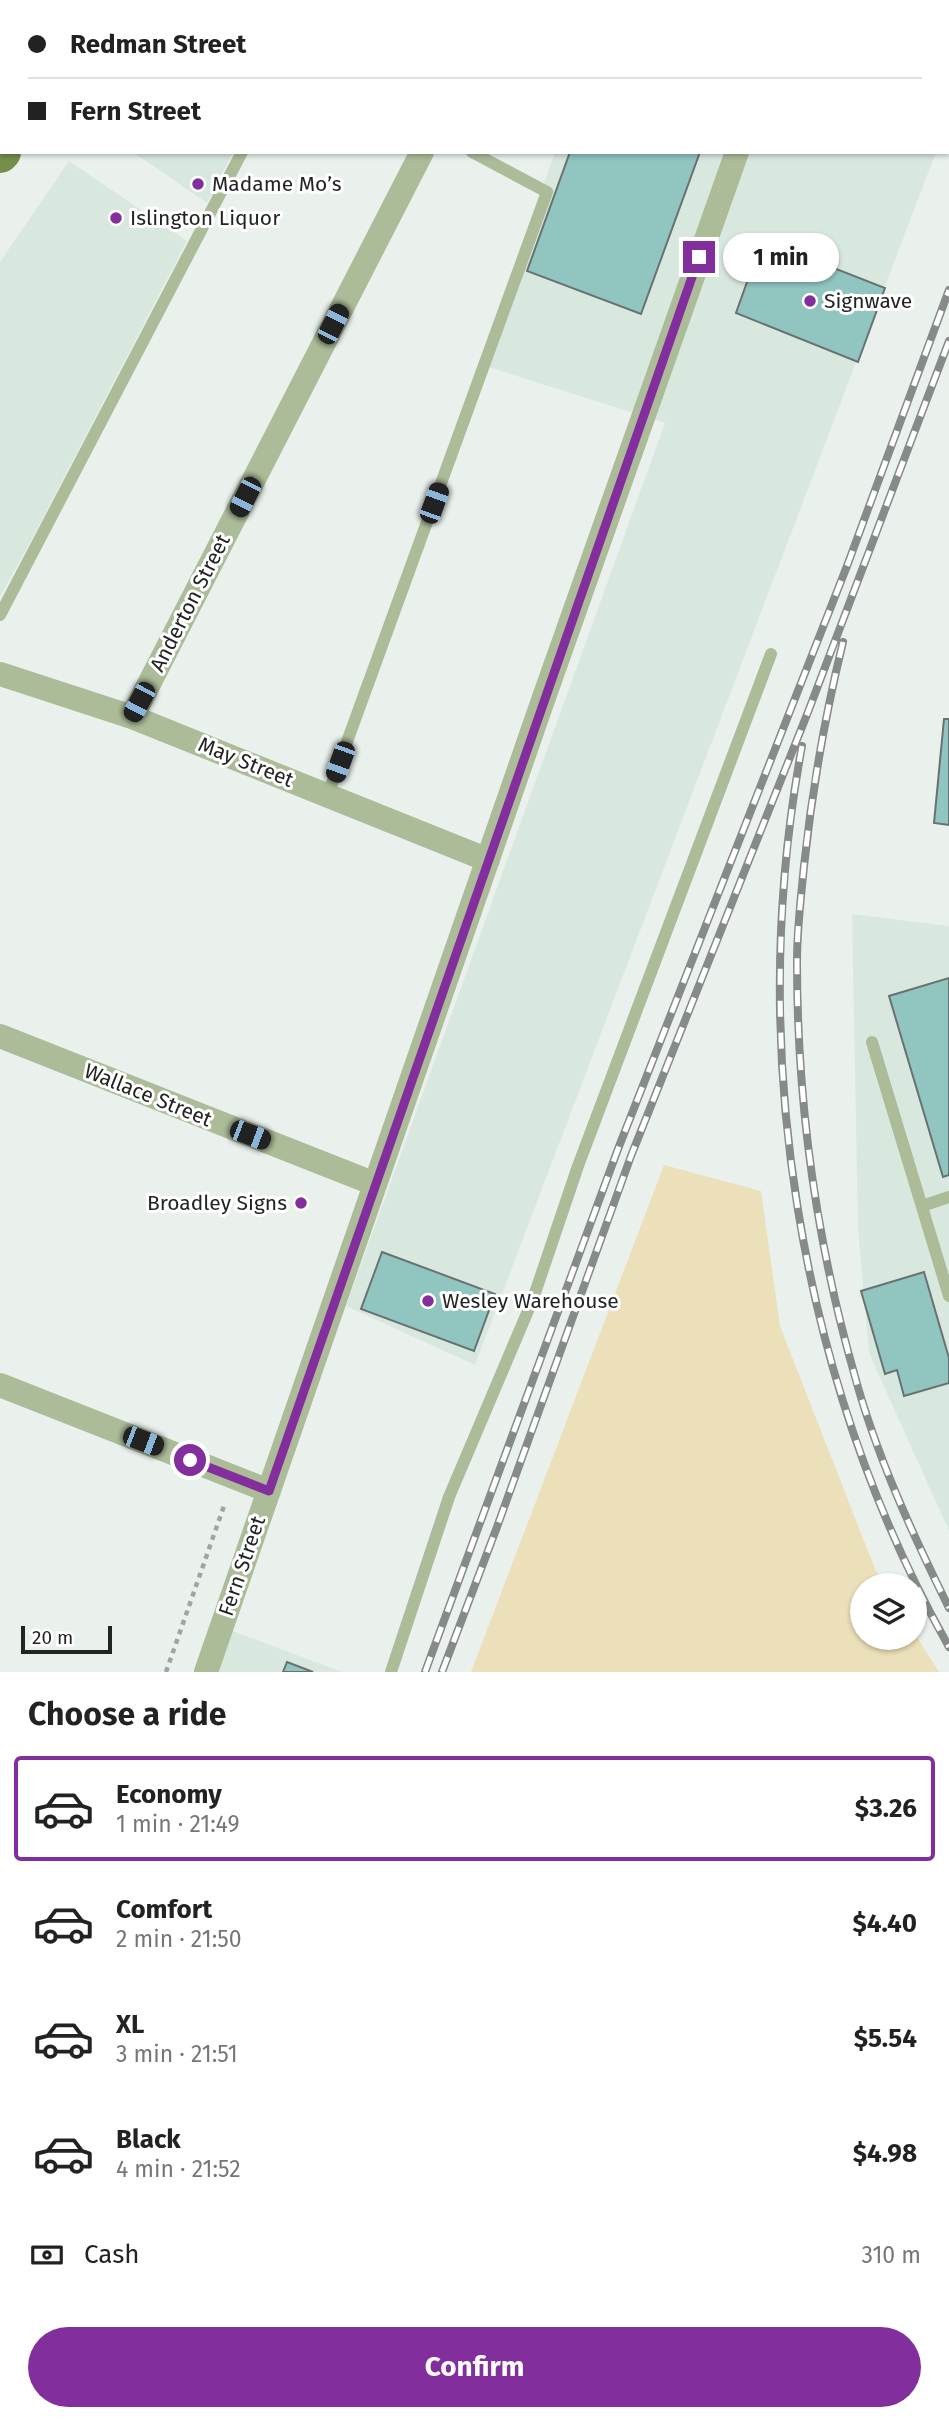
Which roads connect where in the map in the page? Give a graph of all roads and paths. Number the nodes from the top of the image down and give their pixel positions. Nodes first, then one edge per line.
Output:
1 (241, 154) edge
2 (421, 154) edge
3 (476, 154) edge
4 (736, 154) edge
5 (0, 615) edge
6 (771, 654) dead end
7 (1, 677) edge
8 (132, 717) junction
9 (328, 794) junction
10 (488, 860) junction
11 (0, 1036) edge
12 (872, 1042) dead end
13 (375, 1184) junction
14 (949, 1198) edge
15 (922, 1206) junction
16 (949, 1296) edge
17 (0, 1385) edge
18 (269, 1491) junction
19 (228, 1496) dead end
20 (166, 1672) edge
21 (206, 1672) edge
22 (391, 1672) edge

1 - 5 lane
2 - 8 street, Anderton Street
3 - 9 lane
4 - 10 street, Fern Street
6 - 22 lane
7 - 8 street, May Street
8 - 9 street, May Street
9 - 10 street, May Street
10 - 13 street, Fern Street
11 - 13 street, Wallace Street
12 - 15 lane
13 - 18 street, Fern Street
14 - 15 lane
15 - 16 lane
17 - 18 street
18 - 21 street, Fern Street
19 - 20 path

